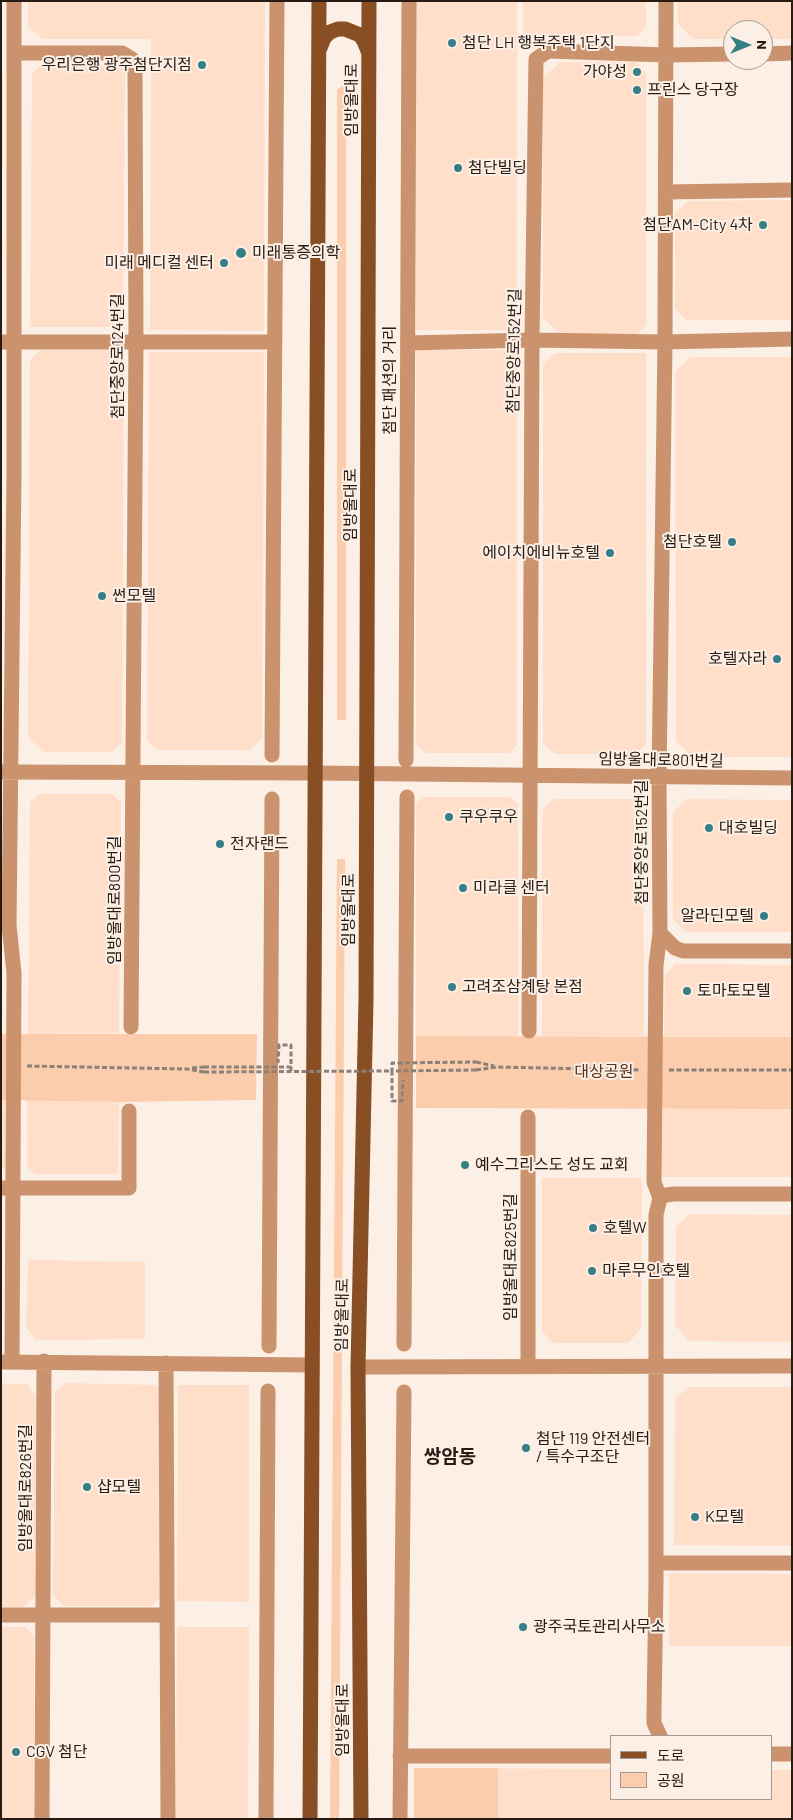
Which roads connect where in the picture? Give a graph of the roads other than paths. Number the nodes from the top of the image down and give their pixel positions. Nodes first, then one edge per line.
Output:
1 (14, 1) edge
2 (277, 1) edge
3 (319, 1) edge
4 (369, 1) edge
5 (408, 1) edge
6 (666, 1) edge
7 (14, 53) junction
8 (792, 53) edge
9 (723, 54) edge
10 (773, 54) edge
11 (666, 55) junction
12 (318, 58) junction
13 (369, 60) junction
14 (792, 190) edge
15 (666, 192) junction
16 (792, 339) edge
17 (532, 340) junction
18 (8, 342) edge
19 (136, 342) junction
20 (275, 342) junction
21 (664, 342) junction
22 (408, 343) junction
23 (8, 473) edge
24 (272, 755) dead end
25 (406, 760) dead end
26 (6, 772) edge
27 (133, 773) junction
28 (316, 773) junction
29 (368, 774) junction
30 (530, 776) junction
31 (659, 778) junction
32 (792, 778) edge
33 (407, 797) dead end
34 (272, 799) dead end
35 (9, 925) junction
36 (660, 933) junction
37 (1, 939) edge
38 (792, 951) edge
39 (131, 1026) dead end
40 (529, 1031) dead end
41 (129, 1111) dead end
42 (528, 1117) dead end
43 (7, 1188) edge
44 (792, 1194) edge
45 (660, 1198) junction
46 (404, 1344) dead end
47 (269, 1346) dead end
48 (7, 1362) edge
49 (44, 1362) junction
50 (166, 1363) junction
51 (312, 1365) junction
52 (528, 1366) junction
53 (656, 1366) junction
54 (792, 1366) edge
55 (358, 1367) junction
56 (268, 1391) dead end
57 (404, 1392) dead end
58 (656, 1563) junction
59 (792, 1564) edge
60 (167, 1614) junction
61 (1, 1615) edge
62 (44, 1615) junction
63 (660, 1735) edge
64 (773, 1754) edge
65 (792, 1754) edge
66 (400, 1756) junction
67 (610, 1756) edge
68 (42, 1819) edge
69 (168, 1819) edge
70 (266, 1819) edge
71 (310, 1819) edge
72 (361, 1819) edge
73 (400, 1819) edge

1 - 7 street
2 - 20 street
3 - 12 main road, 임방울대로
4 - 13 main road, 임방울대로
5 - 22 street, 첨단 패션의 거리
6 - 11 street, 첨단중앙로152번길
7 - 18 street
7 - 19 street, 첨단중앙로124번길
8 - 10 street
9 - 11 street, 첨단중앙로152번길
11 - 15 street, 첨단중앙로152번길
11 - 17 street, 첨단중앙로152번길
12 - 13 main road
12 - 28 main road, 임방울대로
13 - 29 main road, 임방울대로
14 - 15 street
15 - 21 street, 첨단중앙로152번길
16 - 21 street
17 - 21 street
17 - 22 street
17 - 30 street, 첨단중앙로152번길
18 - 19 street
18 - 23 street
19 - 20 street
19 - 27 street, 첨단중앙로124번길
20 - 24 street
21 - 31 street, 첨단중앙로152번길
22 - 25 street, 첨단 패션의 거리
23 - 26 street
26 - 27 street
26 - 35 street
27 - 28 street
27 - 39 street, 임방울대로800번길
28 - 29 street
28 - 51 main road, 임방울대로
29 - 30 street, 임방울대로801번길
29 - 55 main road, 임방울대로
30 - 31 street, 임방울대로801번길
30 - 40 street
31 - 32 street, 임방울대로801번길
31 - 36 street, 첨단중앙로152번길
33 - 46 street
34 - 47 street
35 - 37 street
35 - 43 street
36 - 38 street
36 - 45 street, 첨단중앙로152번길
41 - 43 street
42 - 52 street, 임방울대로825번길
43 - 48 street
44 - 45 street
45 - 53 street
48 - 49 street
49 - 50 street
49 - 62 street, 임방울대로826번길
50 - 51 street
50 - 60 street
51 - 71 main road, 임방울대로
52 - 53 street
52 - 55 street
53 - 54 street
53 - 58 street
55 - 72 main road, 임방울대로
56 - 70 street
57 - 66 street
58 - 59 street
58 - 63 street
60 - 62 street
60 - 69 street
61 - 62 street
62 - 68 street, 임방울대로826번길
64 - 65 street
66 - 67 street
66 - 73 street

